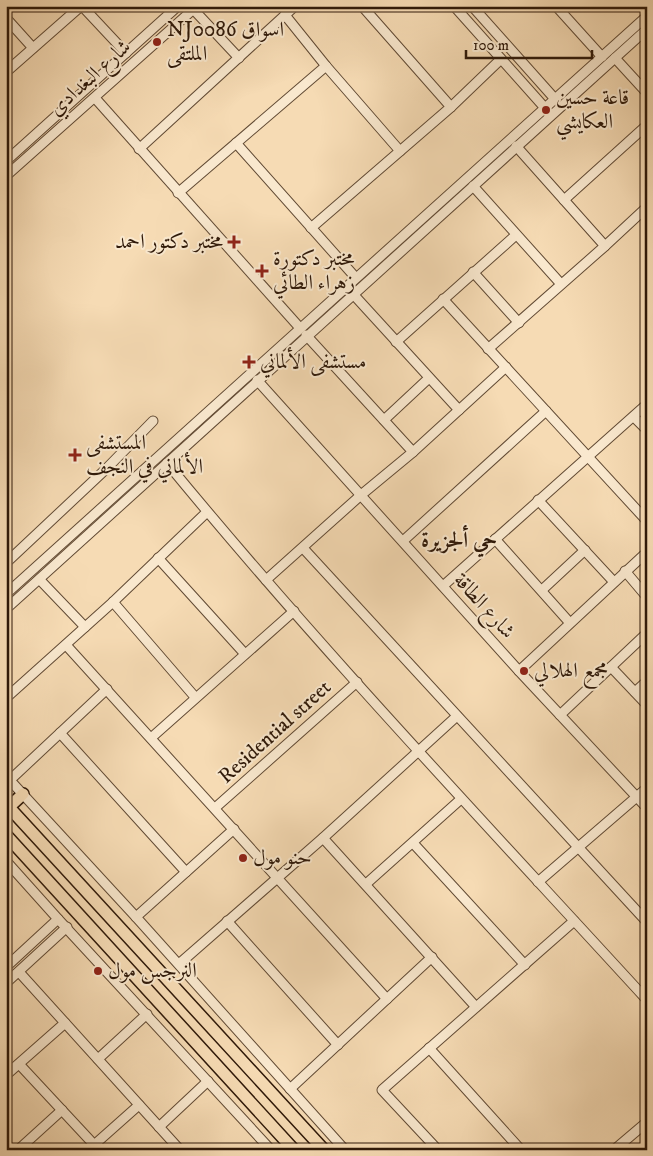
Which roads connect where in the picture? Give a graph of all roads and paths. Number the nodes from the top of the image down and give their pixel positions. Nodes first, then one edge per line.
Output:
1 (81, 6) edge
2 (295, 6) edge
3 (362, 6) edge
4 (454, 6) edge
5 (472, 6) edge
6 (556, 6) edge
7 (172, 8) edge
8 (195, 8) edge
9 (285, 15) junction
10 (647, 16) edge
11 (6, 18) edge
12 (647, 29) edge
13 (152, 30) junction
14 (140, 40) junction
15 (159, 40) junction
16 (33, 48) junction
17 (148, 50) junction
18 (126, 53) junction
19 (602, 57) junction
20 (239, 58) junction
21 (615, 58) junction
22 (501, 59) junction
23 (326, 66) junction
24 (6, 72) edge
25 (647, 93) edge
26 (96, 98) junction
27 (555, 99) junction
28 (451, 107) junction
29 (545, 108) junction
30 (647, 125) edge
31 (236, 144) junction
32 (516, 146) junction
33 (139, 149) junction
34 (400, 151) junction
35 (6, 161) edge
36 (6, 176) edge
37 (473, 186) junction
38 (178, 193) junction
39 (446, 196) junction
40 (564, 200) junction
41 (453, 204) junction
42 (436, 205) junction
43 (647, 207) edge
44 (443, 213) junction
45 (311, 228) junction
46 (516, 235) junction
47 (605, 246) junction
48 (473, 272) junction
49 (356, 278) junction
50 (561, 284) junction
51 (353, 294) junction
52 (443, 299) junction
53 (519, 323) junction
54 (300, 328) junction
55 (306, 336) junction
56 (396, 342) junction
57 (488, 349) junction
58 (506, 367) junction
59 (429, 378) junction
60 (257, 380) junction
61 (647, 404) edge
62 (459, 410) junction
63 (546, 411) junction
64 (634, 417) junction
65 (384, 420) junction
66 (152, 421) dead end
67 (647, 430) edge
68 (412, 452) junction
69 (587, 456) junction
70 (167, 463) junction
71 (361, 494) junction
72 (538, 500) junction
73 (207, 512) junction
74 (647, 521) edge
75 (495, 539) junction
76 (403, 541) junction
77 (303, 548) junction
78 (585, 550) junction
79 (647, 552) edge
80 (158, 558) junction
81 (7, 562) edge
82 (625, 571) junction
83 (40, 580) junction
84 (266, 580) junction
85 (614, 582) junction
86 (443, 586) junction
87 (542, 590) junction
88 (6, 594) edge
89 (647, 597) edge
90 (112, 602) junction
91 (6, 609) edge
92 (294, 611) junction
93 (570, 623) junction
94 (85, 627) junction
95 (647, 633) edge
96 (66, 645) junction
97 (245, 654) junction
98 (611, 667) junction
99 (519, 671) junction
100 (647, 681) edge
101 (357, 682) junction
102 (107, 689) junction
103 (635, 692) junction
104 (195, 697) junction
105 (6, 698) edge
106 (647, 706) edge
107 (560, 715) junction
108 (457, 716) junction
109 (60, 733) junction
110 (151, 738) junction
111 (418, 751) junction
112 (8, 778) edge
113 (647, 788) edge
114 (23, 794) junction
115 (637, 797) junction
116 (461, 799) junction
117 (8, 805) edge
118 (646, 807) edge
119 (215, 808) junction
120 (234, 828) junction
121 (6, 836) edge
122 (323, 838) junction
123 (413, 843) junction
124 (578, 847) junction
125 (54, 857) junction
126 (6, 861) edge
127 (40, 872) junction
128 (186, 872) junction
129 (278, 877) junction
130 (538, 882) junction
131 (366, 884) junction
132 (90, 896) junction
133 (76, 912) junction
134 (136, 917) junction
135 (58, 919) junction
136 (227, 921) junction
137 (574, 921) junction
138 (647, 922) edge
139 (67, 927) junction
140 (118, 957) junction
141 (432, 958) junction
142 (7, 963) edge
143 (178, 964) junction
144 (525, 965) junction
145 (105, 969) junction
146 (19, 972) junction
147 (6, 983) edge
148 (387, 999) junction
149 (647, 1000) edge
150 (476, 1007) junction
151 (147, 1014) junction
152 (65, 1023) junction
153 (338, 1045) junction
154 (429, 1048) junction
155 (98, 1059) junction
156 (19, 1064) junction
157 (6, 1075) edge
158 (208, 1081) junction
159 (290, 1088) junction
160 (139, 1105) junction
161 (62, 1110) junction
162 (647, 1122) edge
163 (159, 1127) junction
164 (97, 1147) edge
165 (18, 1150) edge
166 (180, 1150) edge
167 (271, 1150) edge
168 (294, 1150) edge
169 (324, 1150) edge
170 (345, 1150) edge
171 (437, 1150) edge
172 (521, 1150) edge
173 (614, 1150) edge

1 - 16 street
1 - 18 street
2 - 9 street
3 - 28 street
4 - 22 street
5 - 27 street
6 - 19 street
7 - 13 street, شارع البغدادي
8 - 15 street, شارع البغدادي
8 - 20 street
9 - 20 street
9 - 23 street
10 - 19 street
11 - 16 street
12 - 21 street
13 - 14 street, شارع البغدادي
13 - 15 street
14 - 17 street
14 - 18 street, شارع البغدادي
15 - 17 street, شارع البغدادي
16 - 24 street
17 - 26 street, شارع البغدادي
18 - 35 street, شارع البغدادي
19 - 27 street
20 - 33 street
21 - 25 street
21 - 32 street
22 - 28 street
22 - 29 street
23 - 31 street
23 - 34 street
26 - 33 street
26 - 36 street, شارع البغدادي
27 - 29 street
28 - 34 street
29 - 39 street
30 - 40 street
31 - 38 street
31 - 45 street
32 - 37 street
32 - 40 street
33 - 38 street
34 - 45 street
37 - 41 street
37 - 46 street
38 - 54 street
39 - 41 street
39 - 42 street
40 - 47 street
41 - 44 street
42 - 44 street
42 - 49 street
43 - 47 street
44 - 51 street
45 - 49 street
46 - 48 street
46 - 50 street
47 - 50 street
48 - 52 street
48 - 53 street
49 - 54 street
50 - 53 street
51 - 55 street
51 - 56 street
52 - 56 street
52 - 57 street
53 - 57 street
54 - 88 street
55 - 60 street
55 - 65 street
56 - 59 street
57 - 58 street
58 - 62 street
58 - 63 street
59 - 62 street
59 - 65 street
60 - 70 street
60 - 71 street, شارع الطاقة
61 - 64 street
62 - 68 street
63 - 69 street
63 - 76 street
64 - 67 street
64 - 69 street
65 - 68 street
66 - 81 street
68 - 71 street
69 - 72 street
69 - 74 street
70 - 73 street
70 - 83 street
71 - 76 street, شارع الطاقة
71 - 77 street
72 - 75 street
72 - 78 street
73 - 80 street
73 - 84 street
75 - 86 street
75 - 87 street
76 - 86 street, شارع الطاقة
77 - 84 street
77 - 108 street
78 - 85 street
78 - 87 street
79 - 82 street
80 - 90 street
80 - 97 street
82 - 85 street
82 - 89 street
83 - 91 street
83 - 94 street
84 - 92 street
85 - 93 street
86 - 99 street, شارع الطاقة
87 - 93 street
90 - 94 street
90 - 104 street
92 - 97 street
92 - 101 street
93 - 99 street
94 - 96 street
95 - 98 street
96 - 102 street
96 - 105 street
97 - 104 street
98 - 103 street
98 - 107 street
99 - 107 street, شارع الطاقة
100 - 103 street
101 - 111 street
101 - 119 street, Residential street
102 - 109 street
102 - 110 street
103 - 106 street
104 - 110 street
107 - 115 street, شارع الطاقة
108 - 111 street
108 - 124 street
109 - 112 street
109 - 128 street
110 - 119 street
111 - 116 street
111 - 122 street
112 - 114 street
113 - 115 street
114 - 117 main road
114 - 134 street
115 - 118 street, شارع الطاقة
115 - 124 street
116 - 123 street
116 - 130 street
117 - 125 main road
119 - 120 street
120 - 128 street
120 - 129 street
121 - 127 main road
122 - 129 street
122 - 131 street
123 - 131 street
123 - 144 street
124 - 130 street
124 - 138 street
125 - 127 main road
125 - 132 main road
126 - 135 street
127 - 133 main road
128 - 134 street
129 - 136 street
129 - 148 street
130 - 137 street
131 - 141 street
132 - 133 main road
132 - 169 main road
133 - 140 main road
134 - 143 street
135 - 139 street
135 - 142 street
136 - 143 street
136 - 153 street
137 - 144 street
137 - 149 street
139 - 145 street
139 - 146 street
140 - 145 street
140 - 168 main road
141 - 148 street
141 - 150 street
143 - 159 street
144 - 150 street
145 - 151 street
146 - 147 street
146 - 152 street
148 - 153 street
150 - 154 street
151 - 155 street
151 - 158 street
152 - 155 street
152 - 156 street
153 - 159 street
154 - 171 street
154 - 172 street
155 - 160 street
156 - 157 street
156 - 161 street
158 - 163 street
158 - 167 street
159 - 170 street
160 - 163 street
160 - 164 street
161 - 164 street
161 - 165 street
162 - 173 street
163 - 166 street

